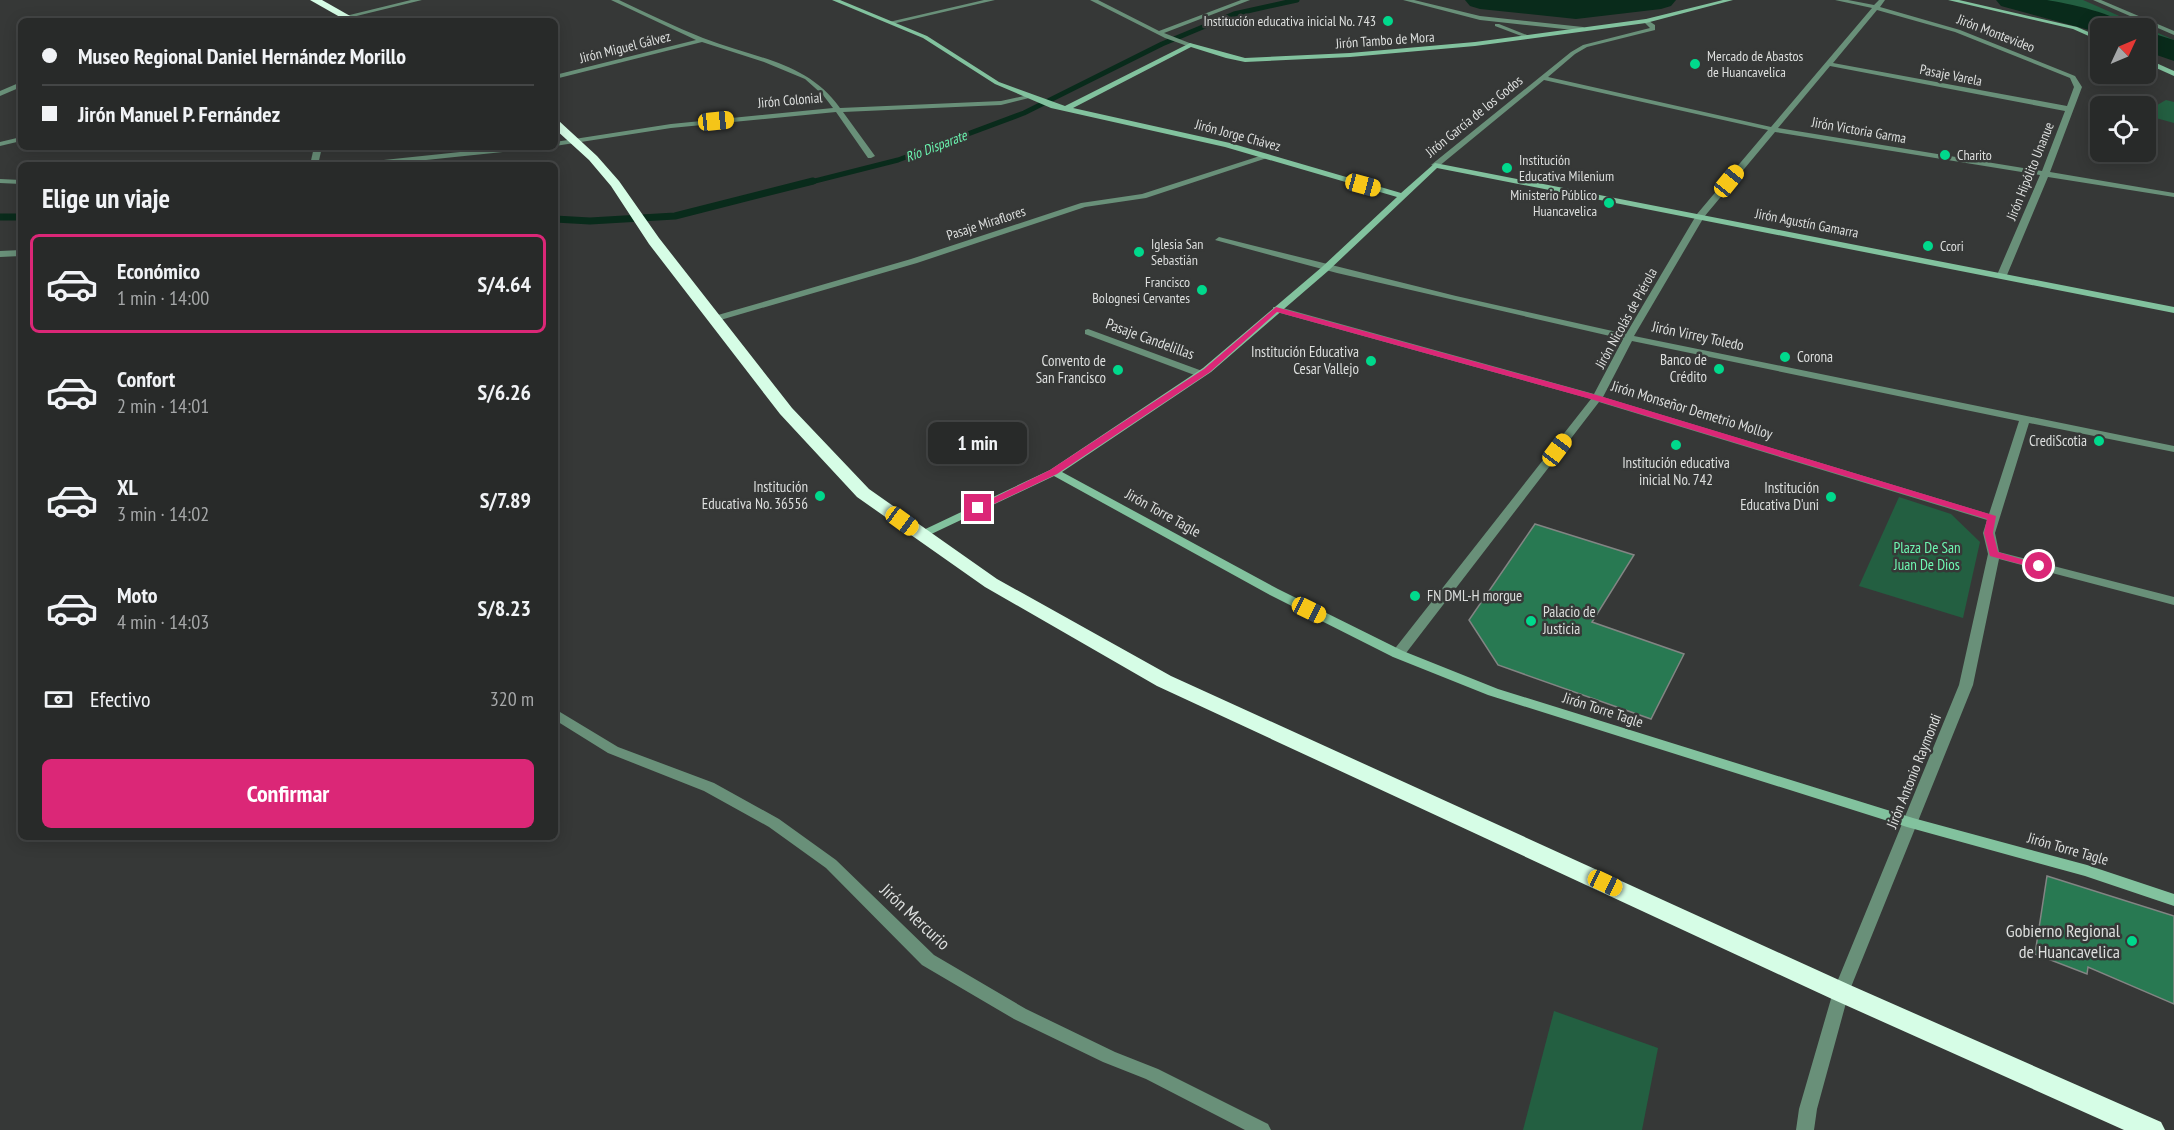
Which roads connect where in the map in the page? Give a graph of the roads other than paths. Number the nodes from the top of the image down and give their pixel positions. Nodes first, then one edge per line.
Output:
1 (315, 0) edge
2 (419, 0) edge
3 (614, 0) edge
4 (835, 0) edge
5 (992, 0) edge
6 (1093, 0) edge
7 (1247, 0) edge
8 (1406, 0) edge
9 (1730, 0) edge
10 (1838, 0) edge
11 (1951, 0) edge
12 (2096, 0) edge
13 (1879, 4) edge
14 (348, 18) edge
15 (354, 18) edge
16 (1479, 18) junction
17 (1646, 21) junction
18 (892, 22) junction
19 (1583, 29) junction
20 (1159, 33) junction
21 (2174, 33) edge
22 (2090, 35) edge
23 (1529, 37) junction
24 (702, 40) junction
25 (1190, 45) junction
26 (1828, 64) junction
27 (2156, 65) edge
28 (2174, 74) edge
29 (558, 76) edge
30 (1543, 78) junction
31 (2073, 78) joint
32 (18, 85) edge
33 (0, 94) edge
34 (1032, 98) junction
35 (1065, 109) junction
36 (2069, 109) junction
37 (837, 110) junction
38 (558, 126) edge
39 (1772, 129) junction
40 (18, 140) edge
41 (576, 141) junction
42 (0, 144) edge
43 (558, 144) edge
44 (502, 150) edge
45 (871, 156) dead end
46 (1266, 157) junction
47 (384, 162) edge
48 (1435, 165) junction
49 (2045, 174) junction
50 (0, 181) edge
51 (18, 182) edge
52 (2174, 195) edge
53 (1403, 196) junction
54 (1700, 216) junction
55 (1219, 240) dead end
56 (18, 253) edge
57 (0, 254) edge
58 (1325, 269) junction
59 (2002, 275) junction
60 (1276, 309) junction
61 (2174, 310) edge
62 (714, 319) junction
63 (1088, 332) dead end
64 (1629, 337) junction
65 (1201, 374) junction
66 (1597, 398) junction
67 (2025, 418) junction
68 (2174, 449) edge
69 (1054, 472) junction
70 (1992, 518) junction
71 (921, 535) junction
72 (1994, 554) junction
73 (2174, 601) edge
74 (1398, 654) junction
75 (558, 716) edge
76 (1911, 823) junction
77 (2174, 900) edge
78 (1841, 992) junction
79 (1262, 1130) edge
80 (1806, 1130) edge
81 (2152, 1130) edge

1 - 14 highway
2 - 15 street
3 - 24 street
4 - 18 main road, Jirón Jorge Chávez
5 - 18 street
6 - 20 street, Jirón Tambo de Mora
7 - 20 street
8 - 16 street
9 - 17 main road, Jirón Tambo de Mora
10 - 13 street, Jirón Montevideo
11 - 22 main road
12 - 21 street
13 - 26 street, Jirón Nicolás de Piérola
13 - 31 street, Jirón Montevideo
16 - 19 street
16 - 23 street
17 - 19 main road, Jirón Tambo de Mora
17 - 30 street, Jirón García de los Godos
18 - 34 main road, Jirón Jorge Chávez
19 - 23 main road, Jirón Tambo de Mora
20 - 25 street, Jirón Tambo de Mora
23 - 25 main road, Jirón Tambo de Mora
24 - 29 street, Jirón Miguel Gálvez
24 - 37 street
25 - 35 main road
26 - 36 street, Pasaje Varela
26 - 39 street, Jirón Nicolás de Piérola
27 - 28 main road
30 - 39 street, Jirón Victoria Garma
30 - 48 street, Jirón García de los Godos
31 - 36 street, Jirón Hipólito Unanue
32 - 33 street
34 - 35 main road, Jirón Jorge Chávez
34 - 37 street, Jirón Colonial
35 - 46 main road, Jirón Jorge Chávez
36 - 49 street, Jirón Hipólito Unanue
37 - 41 street, Jirón Colonial
37 - 45 street
38 - 41 highway
39 - 49 street, Jirón Victoria Garma
39 - 54 street, Jirón Nicolás de Piérola
40 - 42 street
41 - 43 street, Jirón Colonial
41 - 62 highway
44 - 47 street
46 - 53 main road, Jirón Jorge Chávez
46 - 62 street, Pasaje Miraflores
48 - 53 main road, Jirón García de los Godos
48 - 54 main road, Jirón Agustín Gamarra
49 - 52 street, Jirón Victoria Garma
49 - 59 street, Jirón Hipólito Unanue
50 - 51 street
53 - 58 main road, Jirón García de los Godos
54 - 59 main road, Jirón Agustín Gamarra
54 - 64 street, Jirón Nicolás de Piérola
55 - 58 street, Jirón Virrey Toledo
56 - 57 street
58 - 60 main road, Jirón García de los Godos
58 - 64 street, Jirón Virrey Toledo
59 - 61 main road, Jirón Agustín Gamarra
60 - 65 main road, Jirón García de los Godos
60 - 66 street, Jirón Monseñor Demetrio Molloy
62 - 71 highway
63 - 65 street, Pasaje Candelillas
64 - 66 street, Jirón Nicolás de Piérola
64 - 67 street, Jirón Virrey Toledo
65 - 69 main road, Jirón García de los Godos
66 - 70 street, Jirón Monseñor Demetrio Molloy
66 - 74 street, Jirón Nicolás de Piérola
67 - 68 street, Jirón Virrey Toledo
67 - 70 street, Jirón Antonio Raymondi
69 - 71 main road, Jirón García de los Godos
69 - 74 main road, Jirón Torre Tagle
70 - 72 street, Jirón Antonio Raymondi
71 - 78 highway
72 - 73 street
72 - 76 street, Jirón Antonio Raymondi
74 - 76 main road, Jirón Torre Tagle
75 - 79 street, Jirón Mercurio
76 - 77 main road, Jirón Torre Tagle
76 - 78 street, Jirón Antonio Raymondi
78 - 80 street, Jirón Antonio Raymondi
78 - 81 highway

